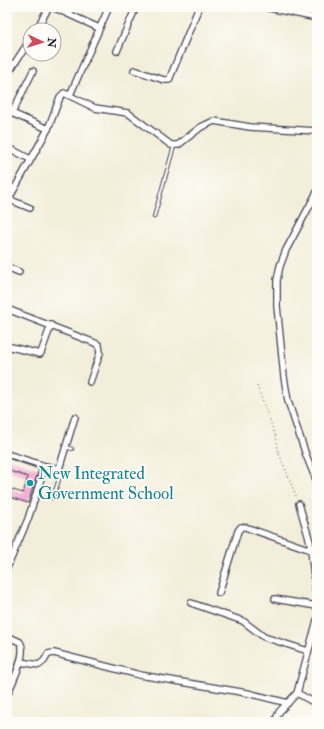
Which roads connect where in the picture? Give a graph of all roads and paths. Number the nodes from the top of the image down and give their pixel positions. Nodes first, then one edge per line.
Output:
1 (49, 7) edge
2 (53, 7) edge
3 (109, 7) edge
4 (136, 7) edge
5 (200, 7) edge
6 (265, 7) edge
7 (317, 18) edge
8 (41, 22) edge
9 (100, 28) junction
10 (117, 51) dead end
11 (22, 52) edge
12 (134, 70) dead end
13 (33, 71) dead end
14 (7, 75) edge
15 (70, 95) junction
16 (10, 112) edge
17 (48, 129) junction
18 (317, 131) edge
19 (174, 146) junction
20 (7, 147) edge
21 (30, 158) junction
22 (7, 186) edge
23 (14, 189) junction
24 (317, 192) edge
25 (8, 200) edge
26 (30, 208) dead end
27 (154, 217) dead end
28 (7, 267) edge
29 (19, 272) dead end
30 (7, 309) edge
31 (51, 325) junction
32 (11, 347) dead end
33 (90, 382) dead end
34 (257, 386) dead end
35 (75, 418) dead end
36 (7, 454) edge
37 (45, 466) junction
38 (57, 469) junction
39 (317, 482) edge
40 (53, 498) dead end
41 (299, 504) joint
42 (311, 550) junction
43 (7, 568) edge
44 (219, 593) dead end
45 (275, 599) dead end
46 (317, 602) edge
47 (191, 603) dead end
48 (317, 606) edge
49 (317, 620) edge
50 (7, 636) edge
51 (308, 651) junction
52 (20, 662) junction
53 (297, 693) junction
54 (7, 695) edge
55 (288, 703) junction
56 (317, 704) edge
57 (275, 722) edge

1 - 8 street
2 - 9 street
3 - 9 street
4 - 10 street
5 - 12 street
6 - 7 street
9 - 15 street
11 - 14 street
13 - 16 street
15 - 17 street
15 - 19 street
16 - 17 street
17 - 21 street
18 - 19 street
19 - 27 lane
20 - 21 street
21 - 23 street
22 - 23 street
23 - 25 street
24 - 39 street
25 - 26 street
28 - 29 street
30 - 31 street
31 - 32 street
31 - 33 street
34 - 41 path
35 - 38 street
36 - 37 street
37 - 38 street
37 - 43 street
38 - 40 lane
41 - 42 street
42 - 44 street
42 - 46 street
45 - 48 street
47 - 51 street
49 - 51 street
50 - 52 street
51 - 53 street
52 - 54 street
52 - 55 street
53 - 55 street
53 - 56 street
55 - 57 street

